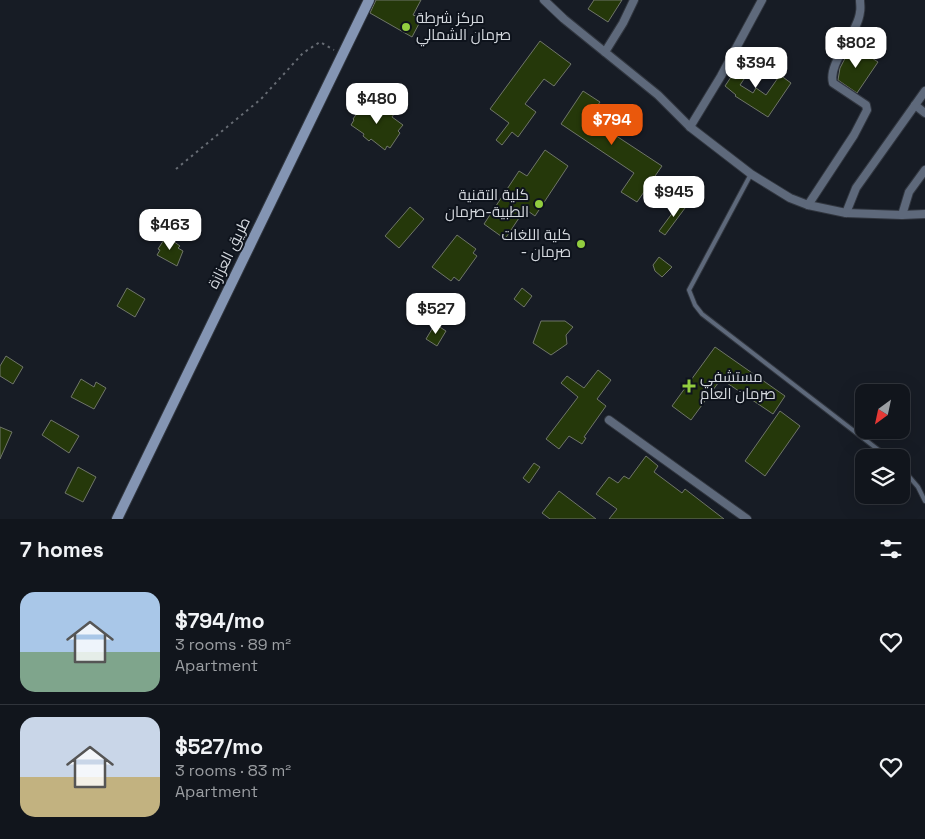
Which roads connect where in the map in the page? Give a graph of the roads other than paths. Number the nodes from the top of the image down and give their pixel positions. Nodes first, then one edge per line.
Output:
1 (369, 0) edge
2 (544, 0) edge
3 (634, 0) edge
4 (762, 0) edge
5 (860, 0) edge
6 (605, 52) junction
7 (925, 91) edge
8 (915, 105) junction
9 (925, 113) edge
10 (690, 127) junction
11 (925, 170) edge
12 (751, 174) junction
13 (808, 205) junction
14 (846, 212) junction
15 (925, 214) edge
16 (902, 215) junction
17 (609, 420) dead end
18 (877, 449) edge
19 (910, 478) edge
20 (925, 500) edge
21 (117, 519) edge
22 (746, 519) edge

1 - 21 street, طريق العزازة
2 - 6 street
3 - 6 street
4 - 10 street
5 - 13 street
6 - 10 street
7 - 8 street
8 - 9 street
8 - 14 street
10 - 12 street
11 - 16 street
12 - 13 street
12 - 18 lane
13 - 14 street
14 - 16 street
15 - 16 street
17 - 22 street
19 - 20 lane

